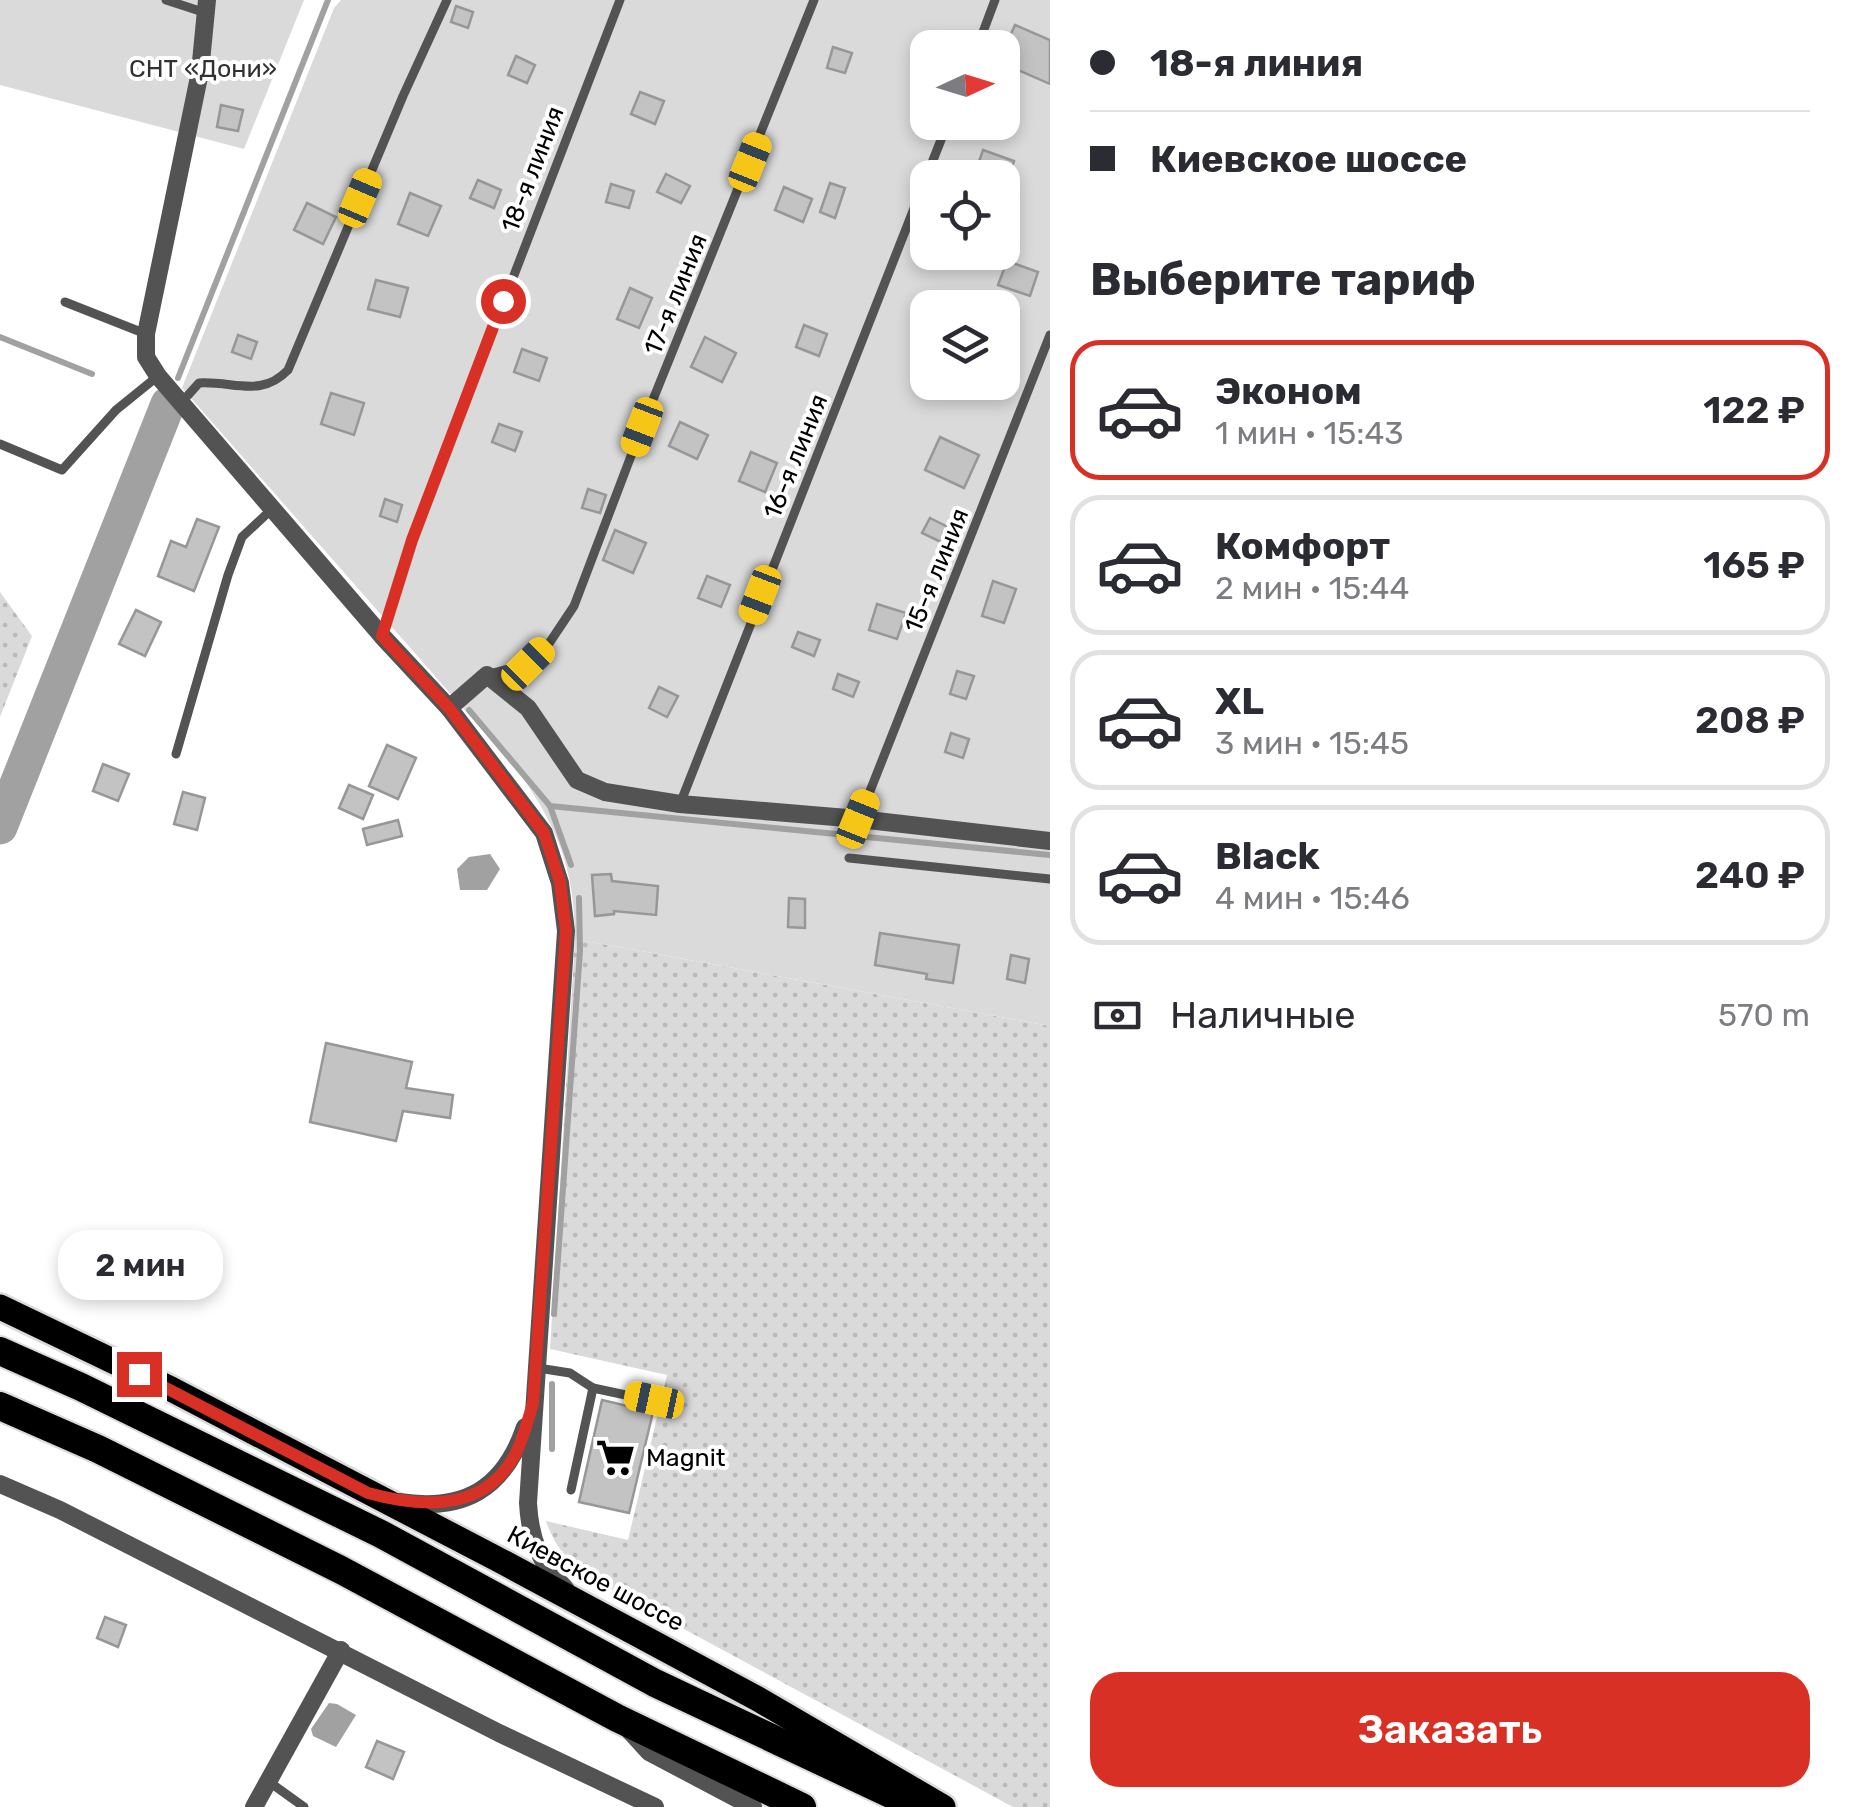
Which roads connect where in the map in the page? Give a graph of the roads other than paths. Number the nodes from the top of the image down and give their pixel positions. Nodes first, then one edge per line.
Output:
1 (166, 0) edge
2 (448, 0) edge
3 (620, 0) edge
4 (814, 0) edge
5 (995, 0) edge
6 (207, 6) edge
7 (984, 30) edge
8 (941, 140) edge
9 (65, 302) dead end
10 (146, 334) junction
11 (1050, 336) edge
12 (158, 376) junction
13 (181, 403) junction
14 (0, 444) edge
15 (272, 509) junction
16 (382, 636) junction
17 (486, 675) junction
18 (449, 708) junction
19 (176, 754) dead end
20 (680, 804) junction
21 (858, 819) junction
22 (1050, 841) edge
23 (849, 858) dead end
24 (1050, 879) edge
25 (0, 1307) edge
26 (0, 1351) edge
27 (536, 1368) junction
28 (593, 1388) junction
29 (654, 1400) dead end
30 (533, 1403) junction
31 (0, 1406) edge
32 (0, 1484) edge
33 (571, 1490) dead end
34 (368, 1493) junction
35 (583, 1606) junction
36 (340, 1650) junction
37 (617, 1718) junction
38 (268, 1781) junction
39 (747, 1804) edge
40 (254, 1807) edge
41 (304, 1807) edge
42 (655, 1807) edge
43 (802, 1807) edge
44 (918, 1807) edge
45 (943, 1807) edge

1 - 6 lane
2 - 13 lane
3 - 16 lane, 18-я линия
4 - 17 lane, 17-я линия
5 - 7 lane
6 - 10 street
8 - 20 lane, 16-я линия
9 - 10 lane
10 - 12 street
11 - 21 lane, 15-я линия
12 - 13 street
12 - 14 lane
13 - 15 street
15 - 16 street
15 - 19 lane
16 - 18 street
17 - 18 street
17 - 20 street
18 - 27 street
20 - 21 street
21 - 22 street
23 - 24 lane
25 - 34 main road, Киевское шоссе
26 - 44 highway
27 - 28 lane
27 - 30 street
28 - 29 lane
28 - 33 lane
30 - 34 street
30 - 35 street
31 - 37 highway
32 - 36 street
34 - 35 main road, Киевское шоссе
35 - 45 main road, Киевское шоссе
36 - 38 street
36 - 42 street
37 - 39 street
37 - 43 highway
38 - 40 street
38 - 41 lane

